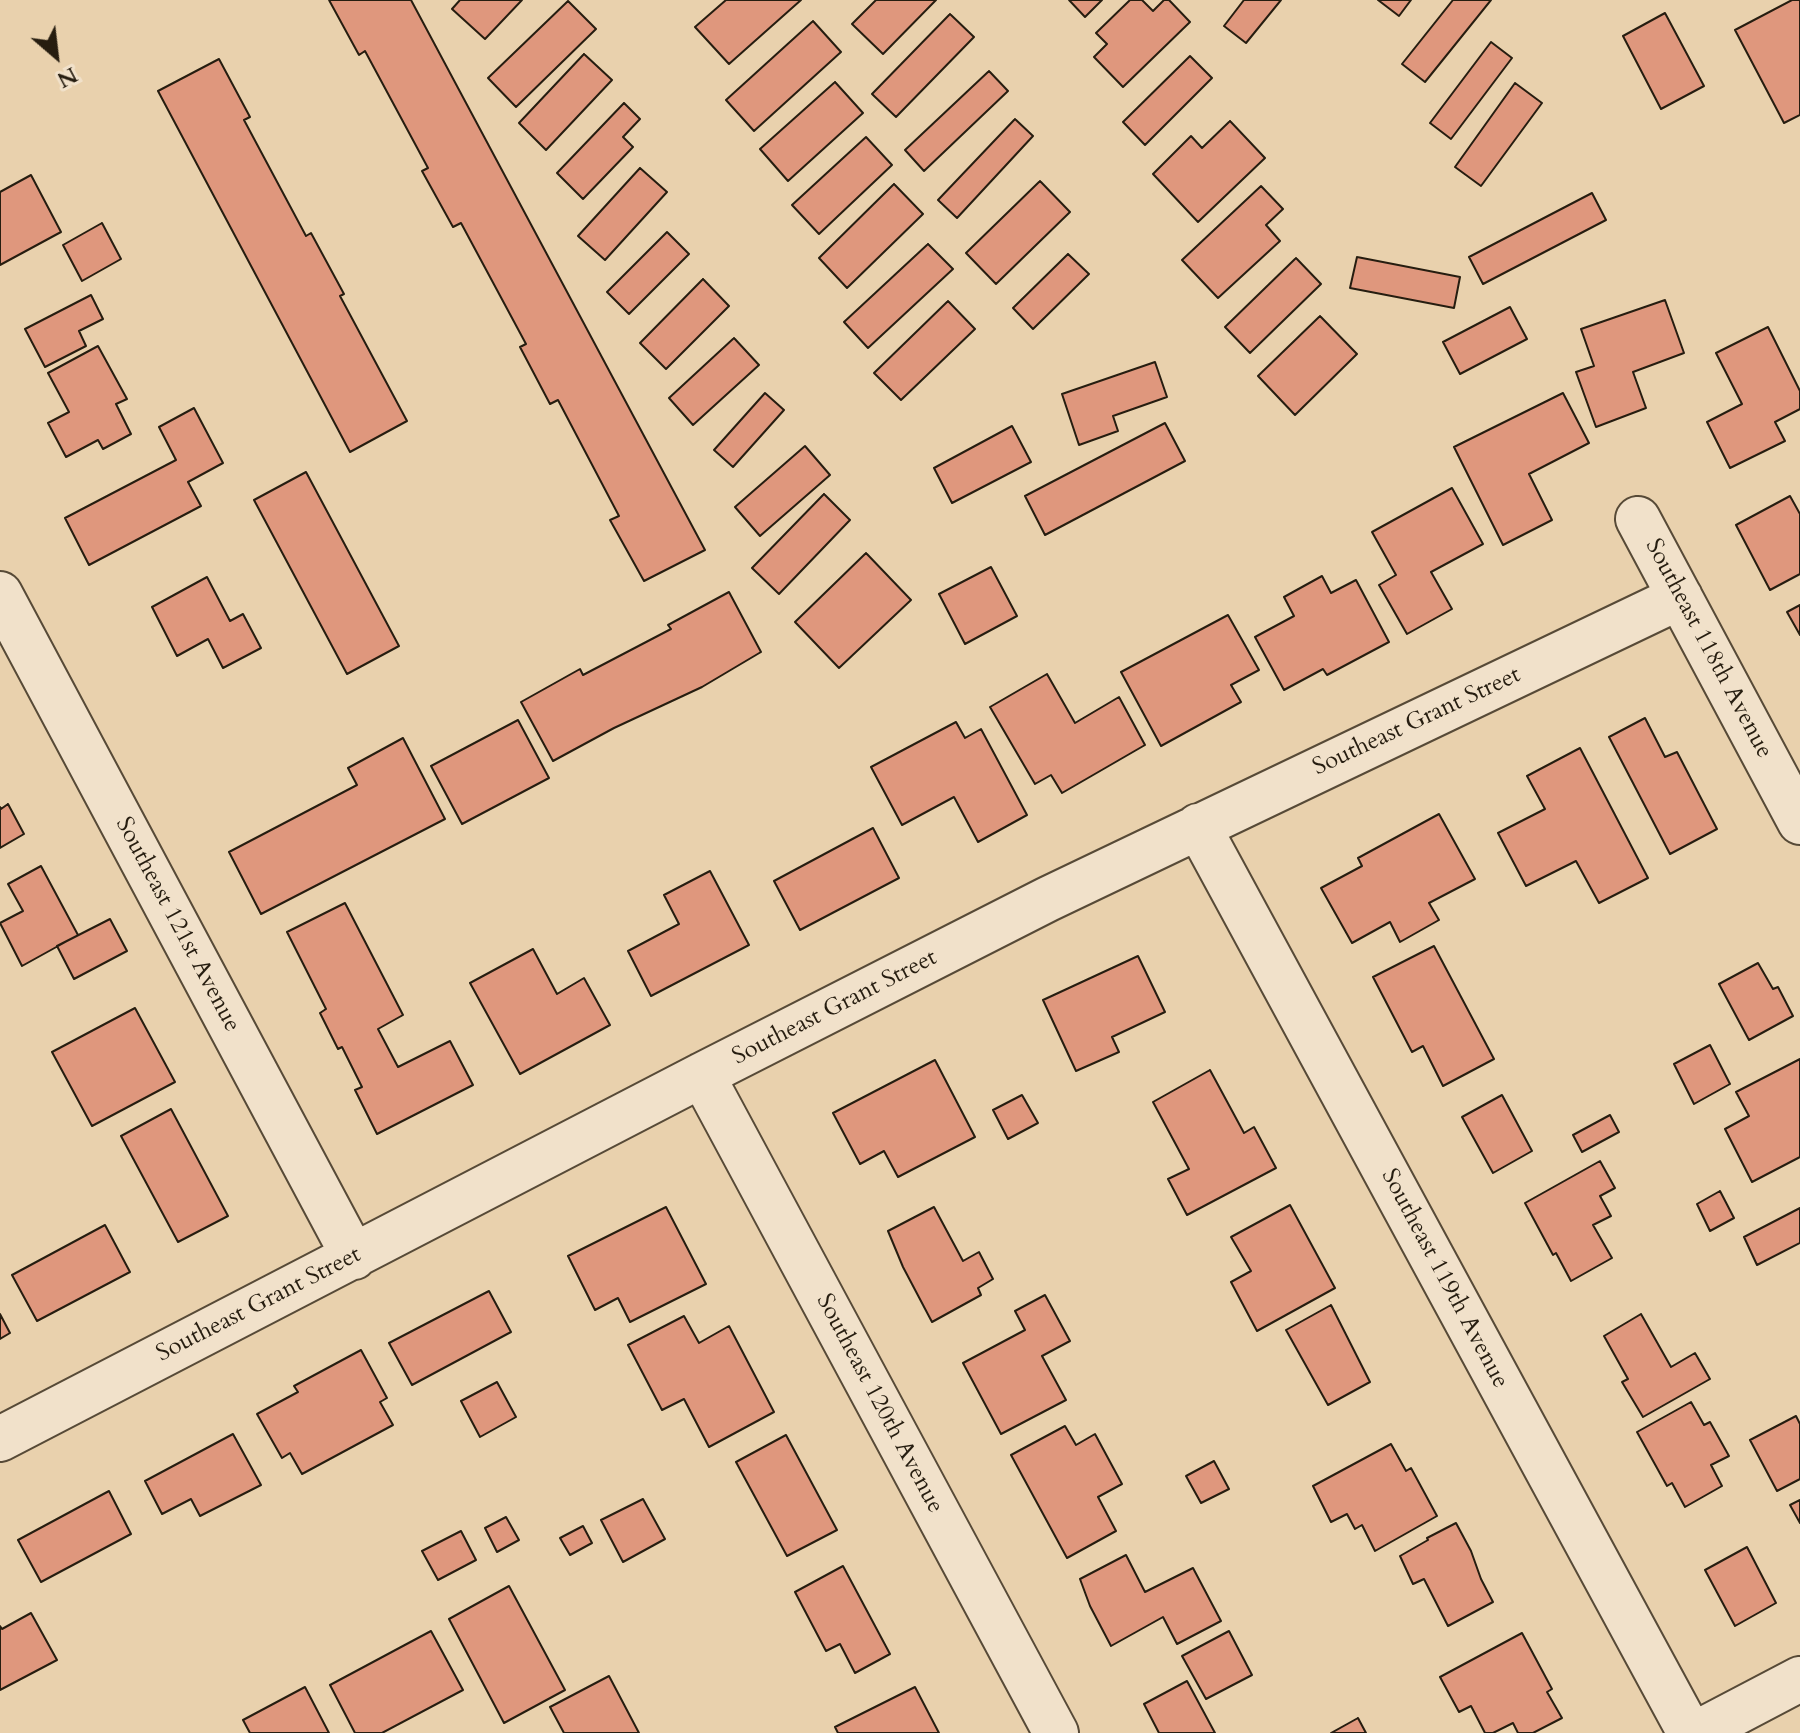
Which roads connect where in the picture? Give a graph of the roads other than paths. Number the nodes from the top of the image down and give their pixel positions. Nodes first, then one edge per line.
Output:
1 (1638, 519) dead end
2 (0, 594) edge
3 (1680, 597) junction
4 (1800, 822) edge
5 (1198, 826) junction
6 (702, 1075) junction
7 (354, 1257) junction
8 (0, 1439) edge
9 (1800, 1679) edge
10 (1056, 1733) edge
11 (1690, 1733) edge
12 (1697, 1733) edge

1 - 3 street, Southeast 118th Avenue
2 - 7 street, Southeast 121st Avenue
3 - 4 street, Southeast 118th Avenue
3 - 5 street, Southeast Grant Street
5 - 6 street, Southeast Grant Street
5 - 11 street, Southeast 119th Avenue
6 - 7 street, Southeast Grant Street
6 - 10 street, Southeast 120th Avenue
7 - 8 street, Southeast Grant Street
9 - 12 street

